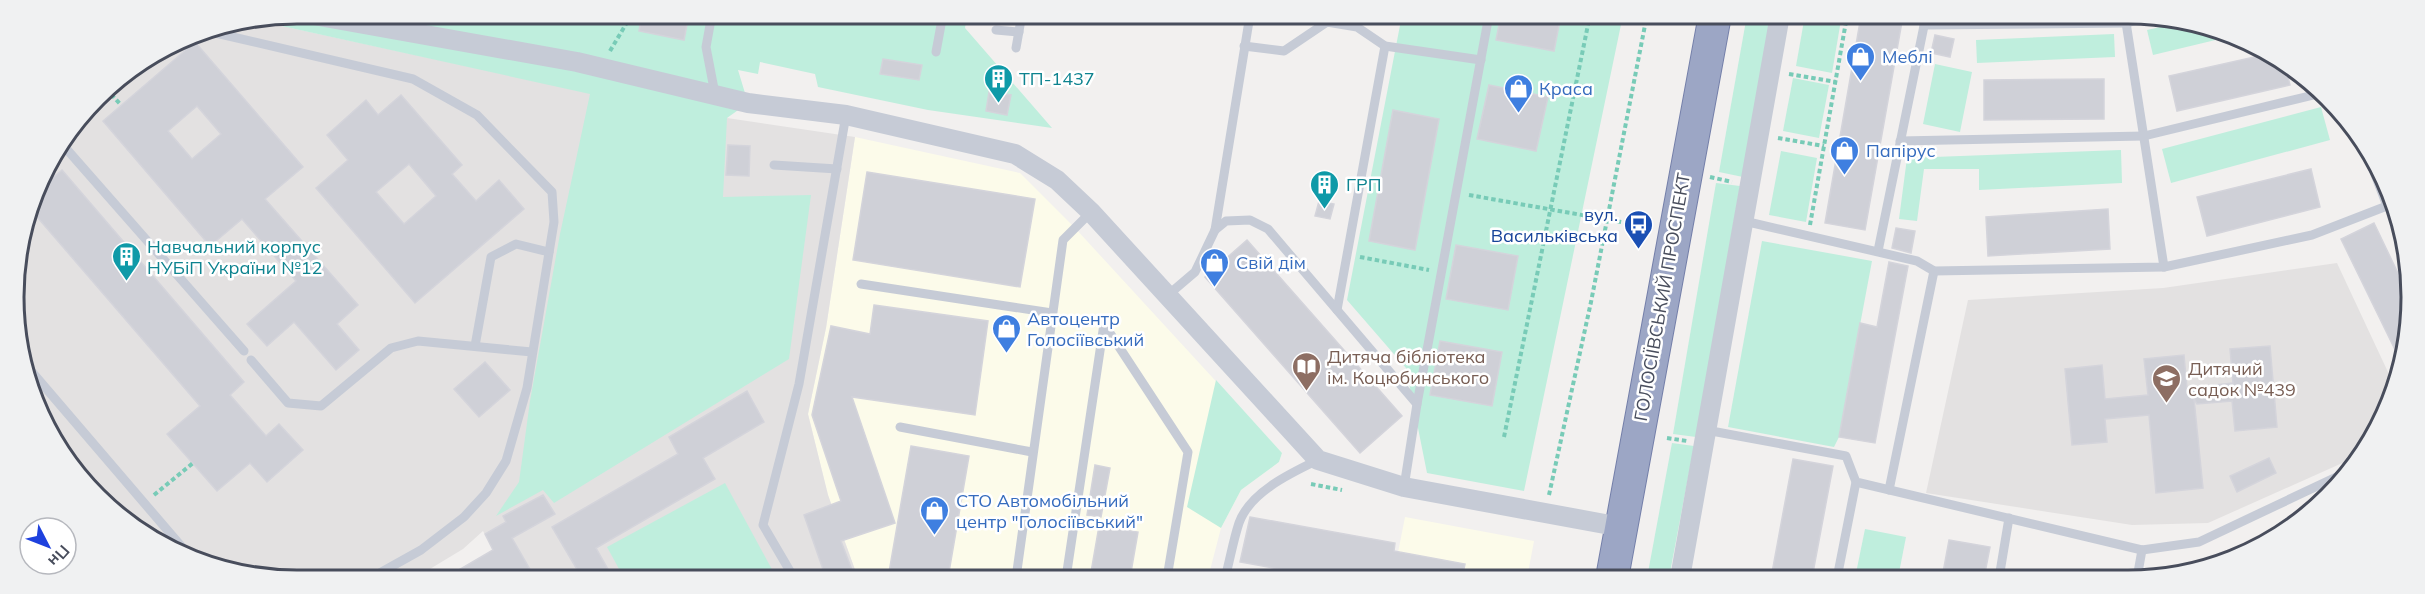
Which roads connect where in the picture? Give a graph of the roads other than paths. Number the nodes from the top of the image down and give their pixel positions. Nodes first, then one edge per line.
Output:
1 (364, 24) edge
2 (710, 24) edge
3 (941, 24) edge
4 (1020, 24) edge
5 (1248, 24) edge
6 (1324, 24) edge
7 (1339, 24) edge
8 (1487, 24) edge
9 (1713, 24) edge
10 (1778, 24) edge
11 (1924, 24) edge
12 (2127, 24) edge
13 (996, 30) dead end
14 (1019, 33) junction
15 (221, 34) edge
16 (1244, 46) junction
17 (1385, 46) junction
18 (1016, 48) dead end
19 (936, 52) dead end
20 (1481, 60) junction
21 (2311, 95) edge
22 (715, 96) junction
23 (846, 116) junction
24 (2144, 136) junction
25 (1900, 141) junction
26 (67, 150) edge
27 (774, 165) dead end
28 (837, 169) junction
29 (2386, 207) edge
30 (1091, 212) junction
31 (1744, 221) junction
32 (1215, 230) junction
33 (1878, 251) junction
34 (549, 252) junction
35 (2164, 267) junction
36 (1934, 272) junction
37 (861, 284) dead end
38 (1168, 295) junction
39 (1337, 310) junction
40 (1053, 313) junction
41 (475, 346) junction
42 (243, 351) dead end
43 (532, 352) junction
44 (251, 360) dead end
45 (36, 377) edge
46 (1417, 404) junction
47 (900, 427) dead end
48 (1706, 430) junction
49 (1032, 453) junction
50 (1318, 460) junction
51 (2330, 480) edge
52 (1856, 482) junction
53 (1404, 487) junction
54 (1889, 490) junction
55 (2009, 518) junction
56 (1621, 527) junction
57 (177, 542) edge
58 (2142, 550) junction
59 (2139, 569) edge
60 (382, 570) edge
61 (789, 570) edge
62 (1017, 570) edge
63 (1067, 570) edge
64 (1168, 570) edge
65 (1228, 570) edge
66 (1613, 570) edge
67 (1681, 570) edge
68 (1839, 570) edge
69 (2000, 570) edge

1 - 22 street
2 - 22 lane
3 - 19 lane
4 - 14 lane
5 - 16 lane
6 - 16 lane
7 - 17 lane
8 - 20 lane
9 - 56 highway, ГОЛОСІЇВСЬКИЙ ПРОСПЕКТ
10 - 31 street
11 - 25 lane
12 - 24 lane
13 - 14 lane
14 - 18 lane
15 - 34 lane
16 - 32 lane
17 - 20 lane
17 - 39 lane
20 - 46 lane
21 - 24 lane
22 - 23 street
23 - 28 lane
23 - 30 street
24 - 25 lane
24 - 35 lane
25 - 33 lane
26 - 42 lane
27 - 28 lane
28 - 61 lane
29 - 35 lane
30 - 38 street
30 - 40 lane
31 - 33 lane
31 - 48 street
32 - 38 lane
32 - 39 lane
33 - 36 lane
34 - 41 lane
34 - 43 lane
35 - 36 lane
36 - 54 lane
37 - 40 lane
38 - 50 street
39 - 46 lane
40 - 49 lane
41 - 43 lane
41 - 44 lane
43 - 60 lane
45 - 57 lane
46 - 53 lane
47 - 49 lane
48 - 52 lane
48 - 67 street
49 - 62 lane
50 - 53 street
50 - 65 lane
51 - 58 lane
52 - 54 lane
52 - 68 lane
53 - 56 street
54 - 55 lane
55 - 58 lane
55 - 69 lane
56 - 66 highway, ГОЛОСІЇВСЬКИЙ ПРОСПЕКТ
58 - 59 lane
63 - 64 lane

